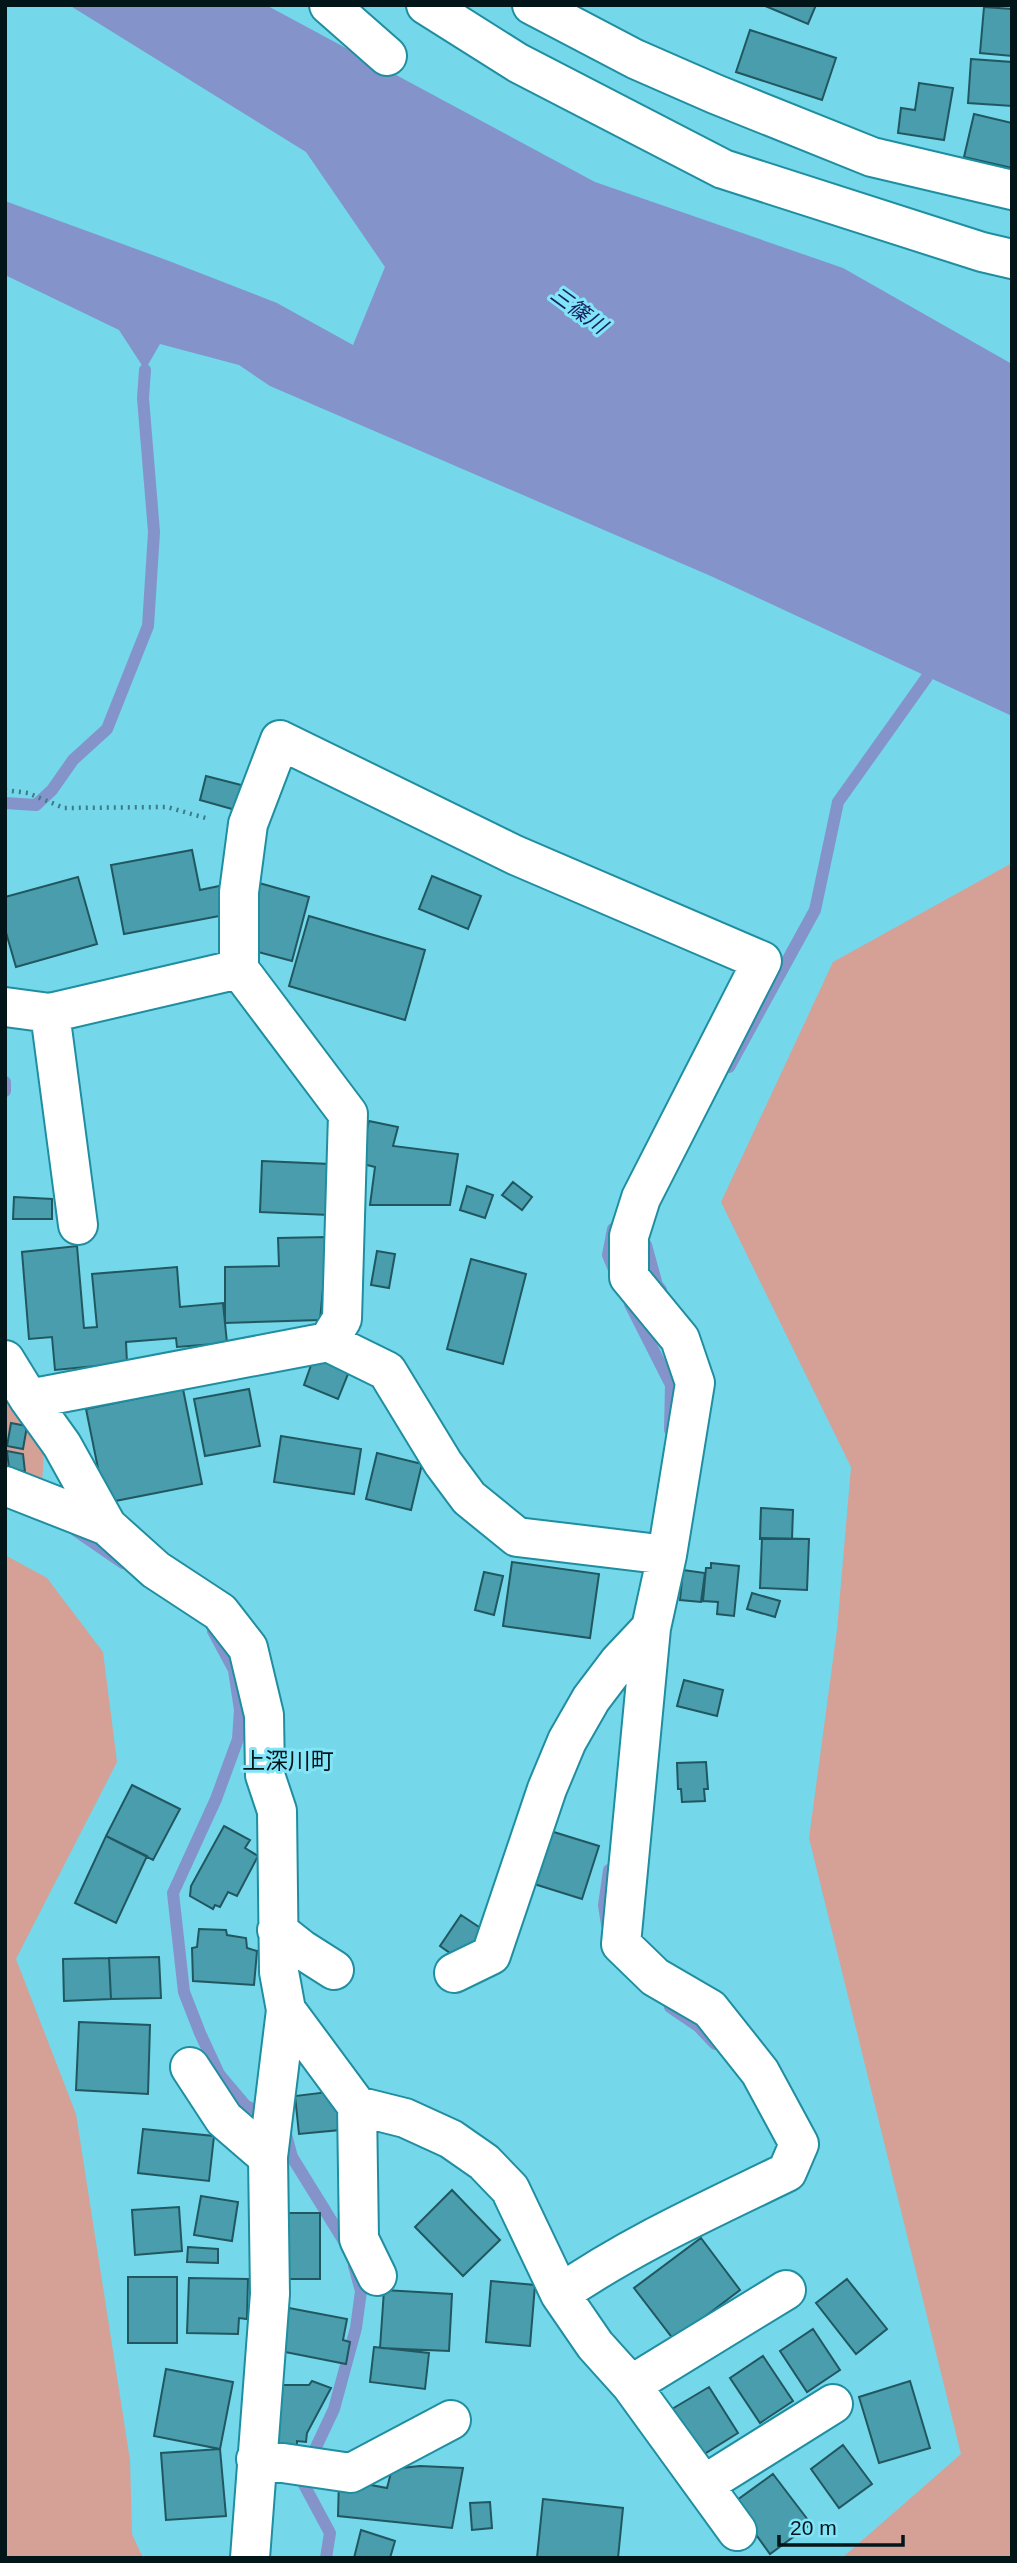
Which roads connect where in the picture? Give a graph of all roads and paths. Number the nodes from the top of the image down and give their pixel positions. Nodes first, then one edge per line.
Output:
1 (329, 5) edge
2 (426, 5) edge
3 (532, 5) edge
4 (387, 56) dead end
5 (1012, 190) edge
6 (1012, 259) edge
7 (5, 790) edge
8 (247, 832) junction
9 (239, 969) junction
10 (5, 1007) edge
11 (50, 1013) junction
12 (78, 1225) dead end
13 (328, 1342) junction
14 (5, 1360) edge
15 (29, 1399) junction
16 (5, 1486) edge
17 (107, 1526) junction
18 (667, 1555) junction
19 (651, 1628) junction
20 (277, 1930) junction
21 (334, 1970) dead end
22 (454, 1973) dead end
23 (286, 2010) junction
24 (190, 2067) dead end
25 (358, 2106) junction
26 (268, 2157) junction
27 (377, 2276) dead end
28 (786, 2290) dead end
29 (559, 2294) junction
30 (631, 2385) junction
31 (833, 2404) dead end
32 (451, 2420) dead end
33 (256, 2459) junction
34 (705, 2484) junction
35 (737, 2531) dead end
36 (250, 2558) edge

1 - 4 street
2 - 6 street
3 - 5 street
7 - 8 path
8 - 9 street
8 - 18 street
9 - 11 street
9 - 13 street
10 - 11 street
11 - 12 street
13 - 15 street
13 - 18 street
14 - 15 street
15 - 17 street
16 - 17 street
17 - 20 street
18 - 19 street
19 - 22 street
19 - 29 street
20 - 21 street
20 - 23 street
23 - 25 street
23 - 26 street
24 - 26 street
25 - 27 street
25 - 29 street
26 - 33 street
28 - 30 street
29 - 30 street
30 - 34 street
31 - 34 street
32 - 33 street
33 - 36 street
34 - 35 street

